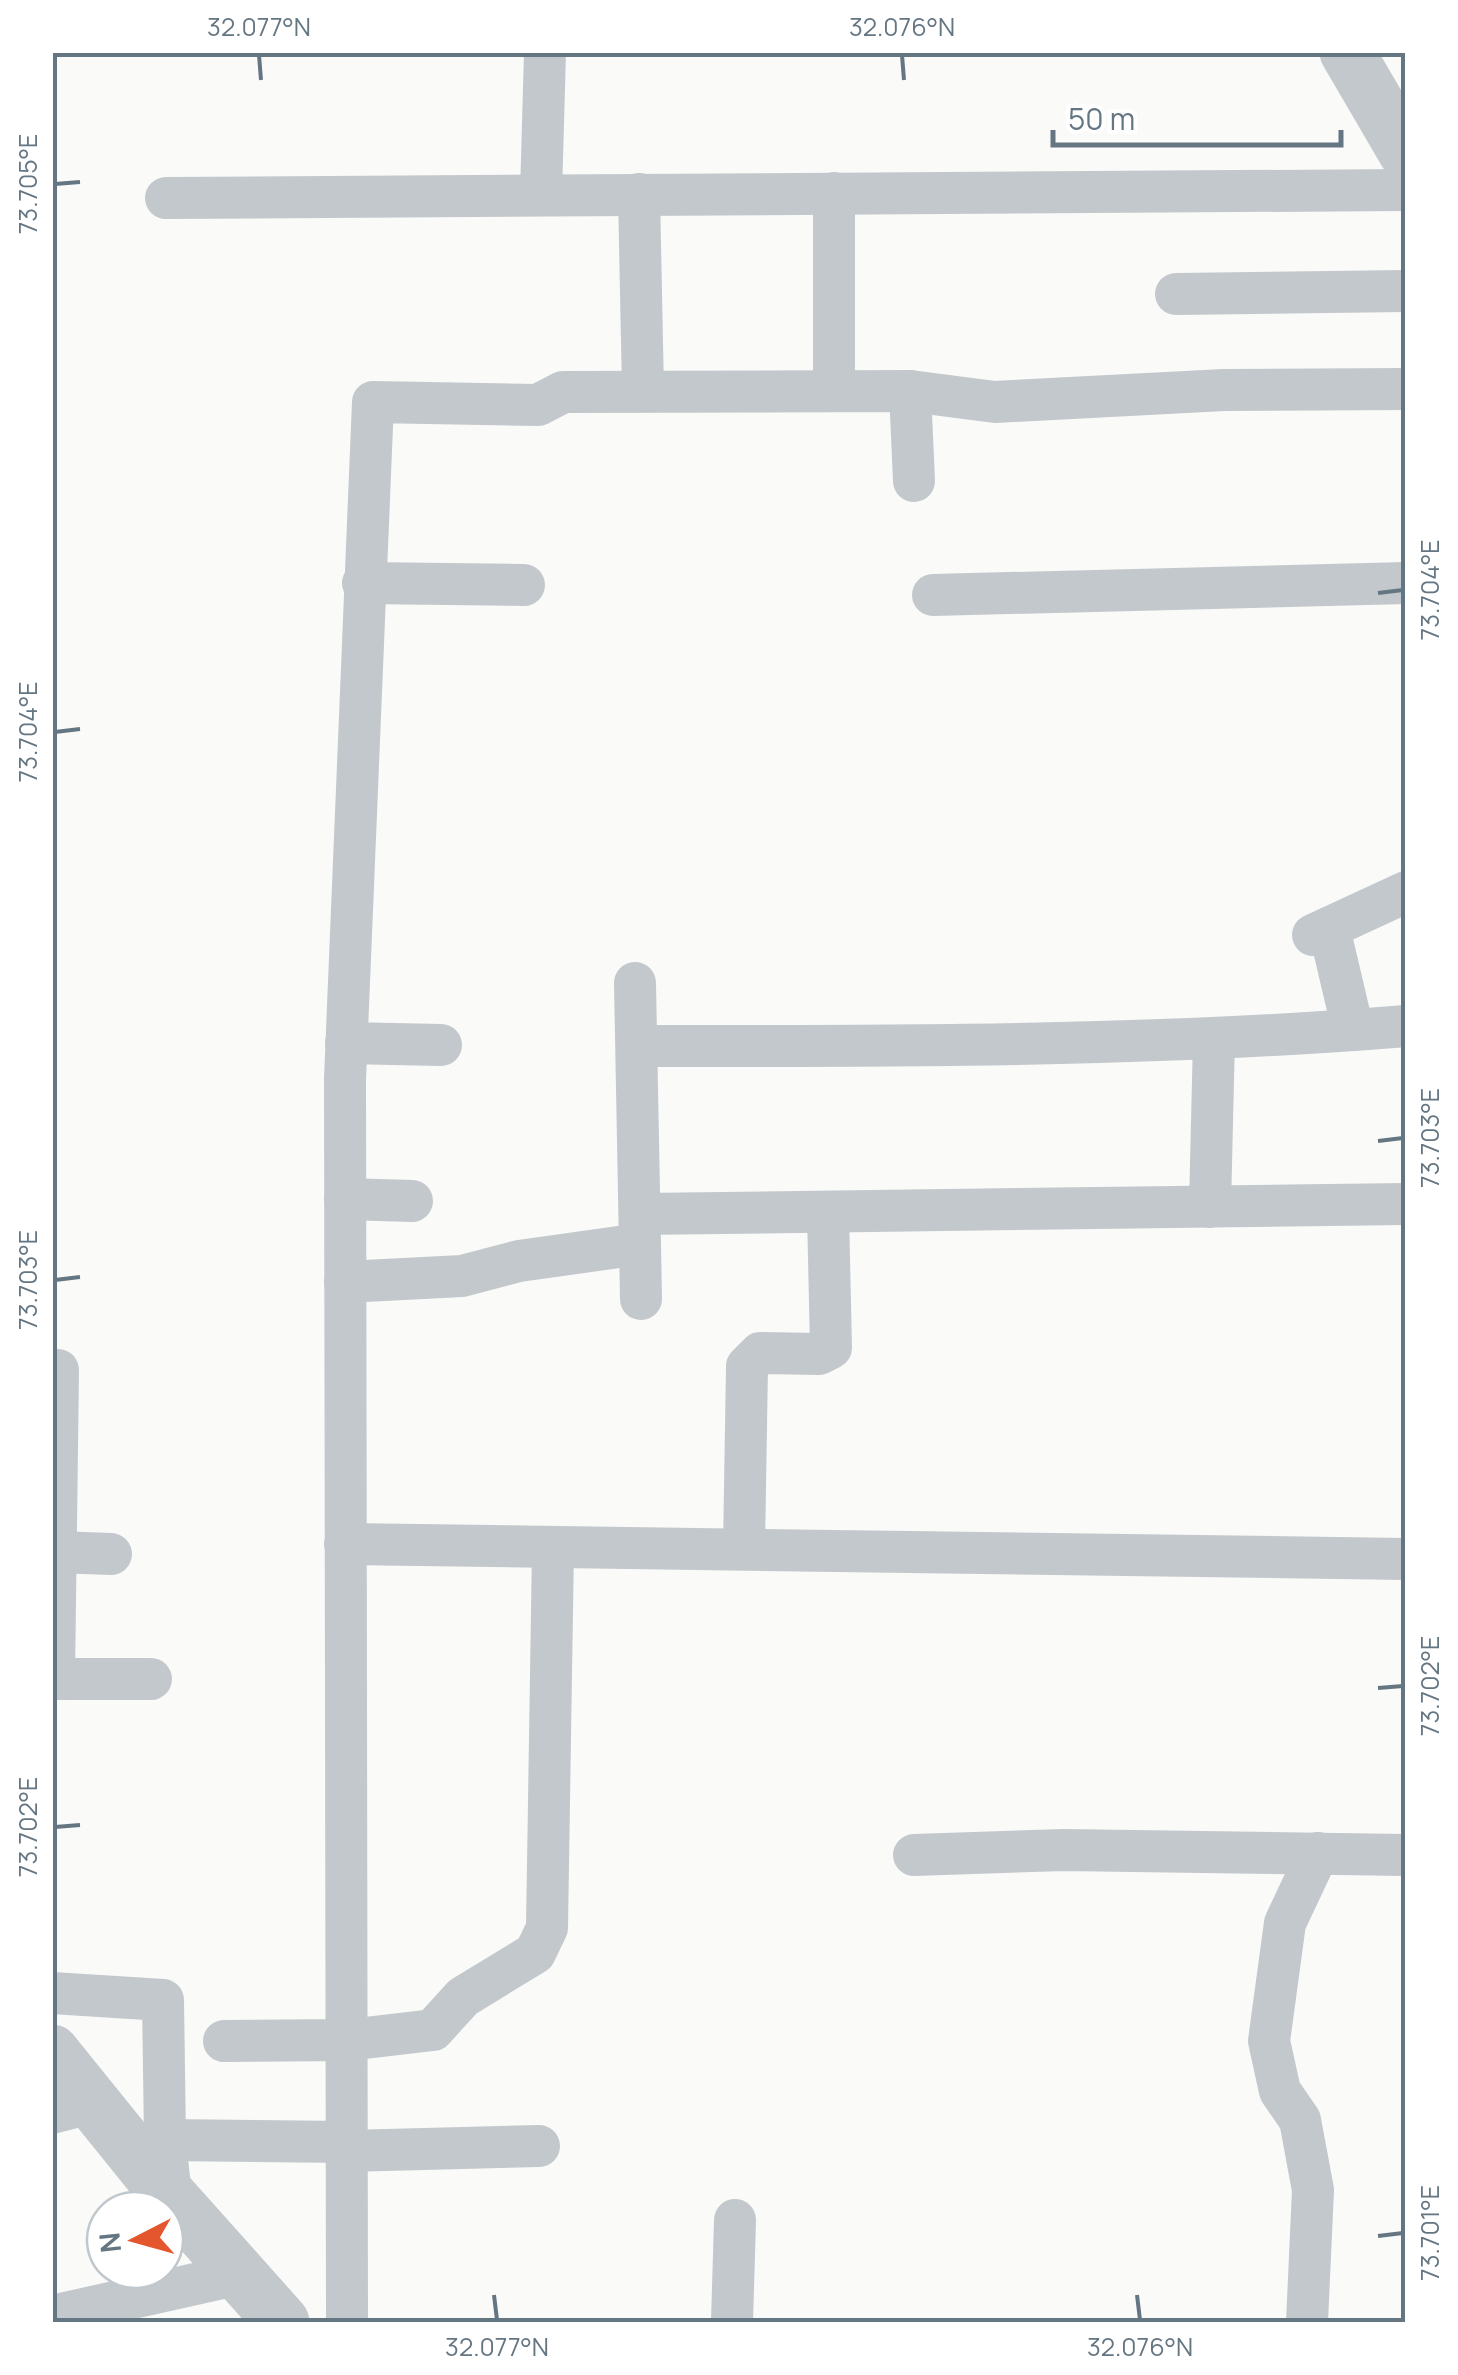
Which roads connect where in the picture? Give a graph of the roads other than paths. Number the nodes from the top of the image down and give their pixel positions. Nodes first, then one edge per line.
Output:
1 (545, 52) edge
2 (1346, 52) edge
3 (1406, 153) edge
4 (1406, 190) edge
5 (834, 193) junction
6 (541, 194) junction
7 (639, 194) junction
8 (166, 198) dead end
9 (1406, 291) edge
10 (1176, 294) dead end
11 (1406, 389) edge
12 (834, 391) junction
13 (910, 391) junction
14 (643, 392) junction
15 (914, 481) dead end
16 (363, 583) junction
17 (1406, 583) edge
18 (524, 585) dead end
19 (933, 595) dead end
20 (1406, 892) edge
21 (635, 983) dead end
22 (1406, 1026) edge
23 (1353, 1030) junction
24 (1214, 1038) junction
25 (346, 1043) junction
26 (441, 1045) dead end
27 (637, 1046) junction
28 (345, 1200) junction
29 (412, 1200) dead end
30 (1406, 1204) edge
31 (1210, 1207) junction
32 (828, 1213) junction
33 (640, 1230) junction
34 (345, 1282) junction
35 (641, 1299) dead end
36 (58, 1370) dead end
37 (345, 1544) junction
38 (552, 1548) junction
39 (744, 1548) junction
40 (56, 1552) junction
41 (111, 1554) dead end
42 (1406, 1559) edge
43 (53, 1678) edge
44 (151, 1679) dead end
45 (1318, 1854) junction
46 (914, 1855) dead end
47 (1406, 1855) edge
48 (52, 1992) edge
49 (348, 2040) junction
50 (224, 2041) dead end
51 (52, 2052) edge
52 (74, 2107) edge
53 (165, 2140) junction
54 (539, 2146) dead end
55 (347, 2147) junction
56 (162, 2190) edge
57 (170, 2190) edge
58 (185, 2213) edge
59 (735, 2220) dead end
60 (240, 2274) junction
61 (52, 2316) edge
62 (282, 2322) edge
63 (347, 2322) edge
64 (732, 2322) edge
65 (1307, 2322) edge

1 - 6 street
2 - 3 street
4 - 5 street
5 - 7 street
5 - 12 street
6 - 7 street
6 - 8 street
7 - 14 street
9 - 10 street
11 - 13 street
12 - 13 street
12 - 14 street
13 - 15 street
14 - 16 street
16 - 18 street
16 - 25 street
17 - 19 street
20 - 23 street
21 - 27 street
22 - 23 street
23 - 24 street
24 - 27 street
24 - 31 street
25 - 26 street
25 - 28 street
27 - 33 street
28 - 29 street
28 - 34 street
30 - 31 street
31 - 32 street
32 - 33 street
32 - 39 street
33 - 34 street
33 - 35 street
34 - 37 street
36 - 40 street
37 - 38 street
37 - 49 street
38 - 39 street
38 - 49 street
39 - 42 street
40 - 41 street
40 - 43 street
43 - 44 street
45 - 46 street
45 - 47 street
45 - 65 street
48 - 53 street
49 - 50 street
49 - 55 street
51 - 52 street
52 - 56 street
53 - 55 street
53 - 57 street
54 - 55 street
55 - 63 street
58 - 60 street
59 - 64 street
60 - 61 street
60 - 62 street

